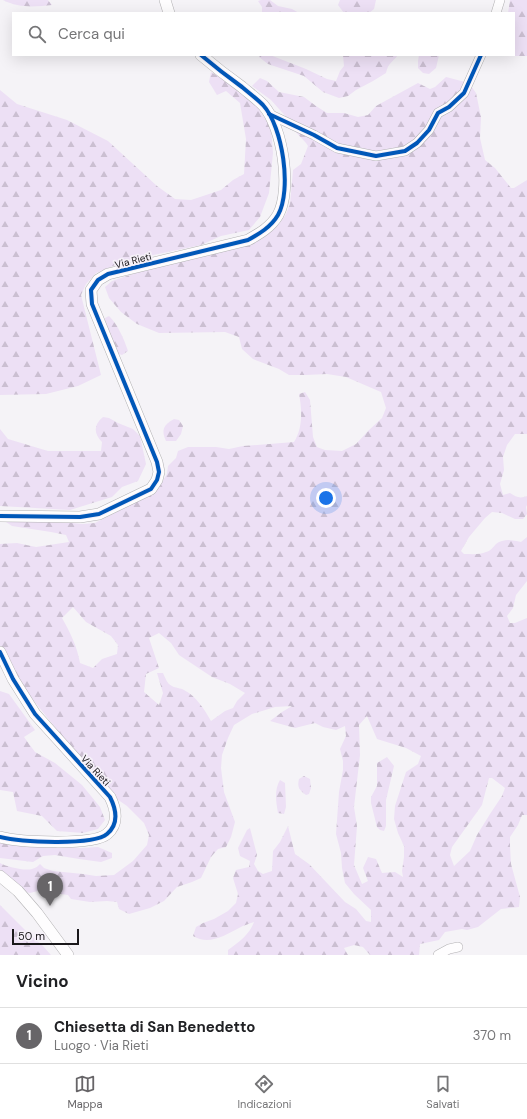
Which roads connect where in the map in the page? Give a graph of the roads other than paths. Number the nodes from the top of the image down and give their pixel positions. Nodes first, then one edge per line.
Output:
1 (165, 0) edge
2 (500, 0) edge
3 (169, 12) edge
4 (496, 12) edge
5 (202, 56) edge
6 (481, 56) edge
7 (269, 114) junction
8 (0, 516) edge
9 (0, 652) edge
10 (0, 837) edge
11 (0, 876) edge
12 (458, 947) dead end
13 (68, 955) edge
14 (438, 955) edge

1 - 3 street
2 - 4 street
5 - 7 street, Via Rieti
6 - 7 street
7 - 8 street, Via Rieti
9 - 10 street, Via Rieti
11 - 13 street
12 - 14 street

